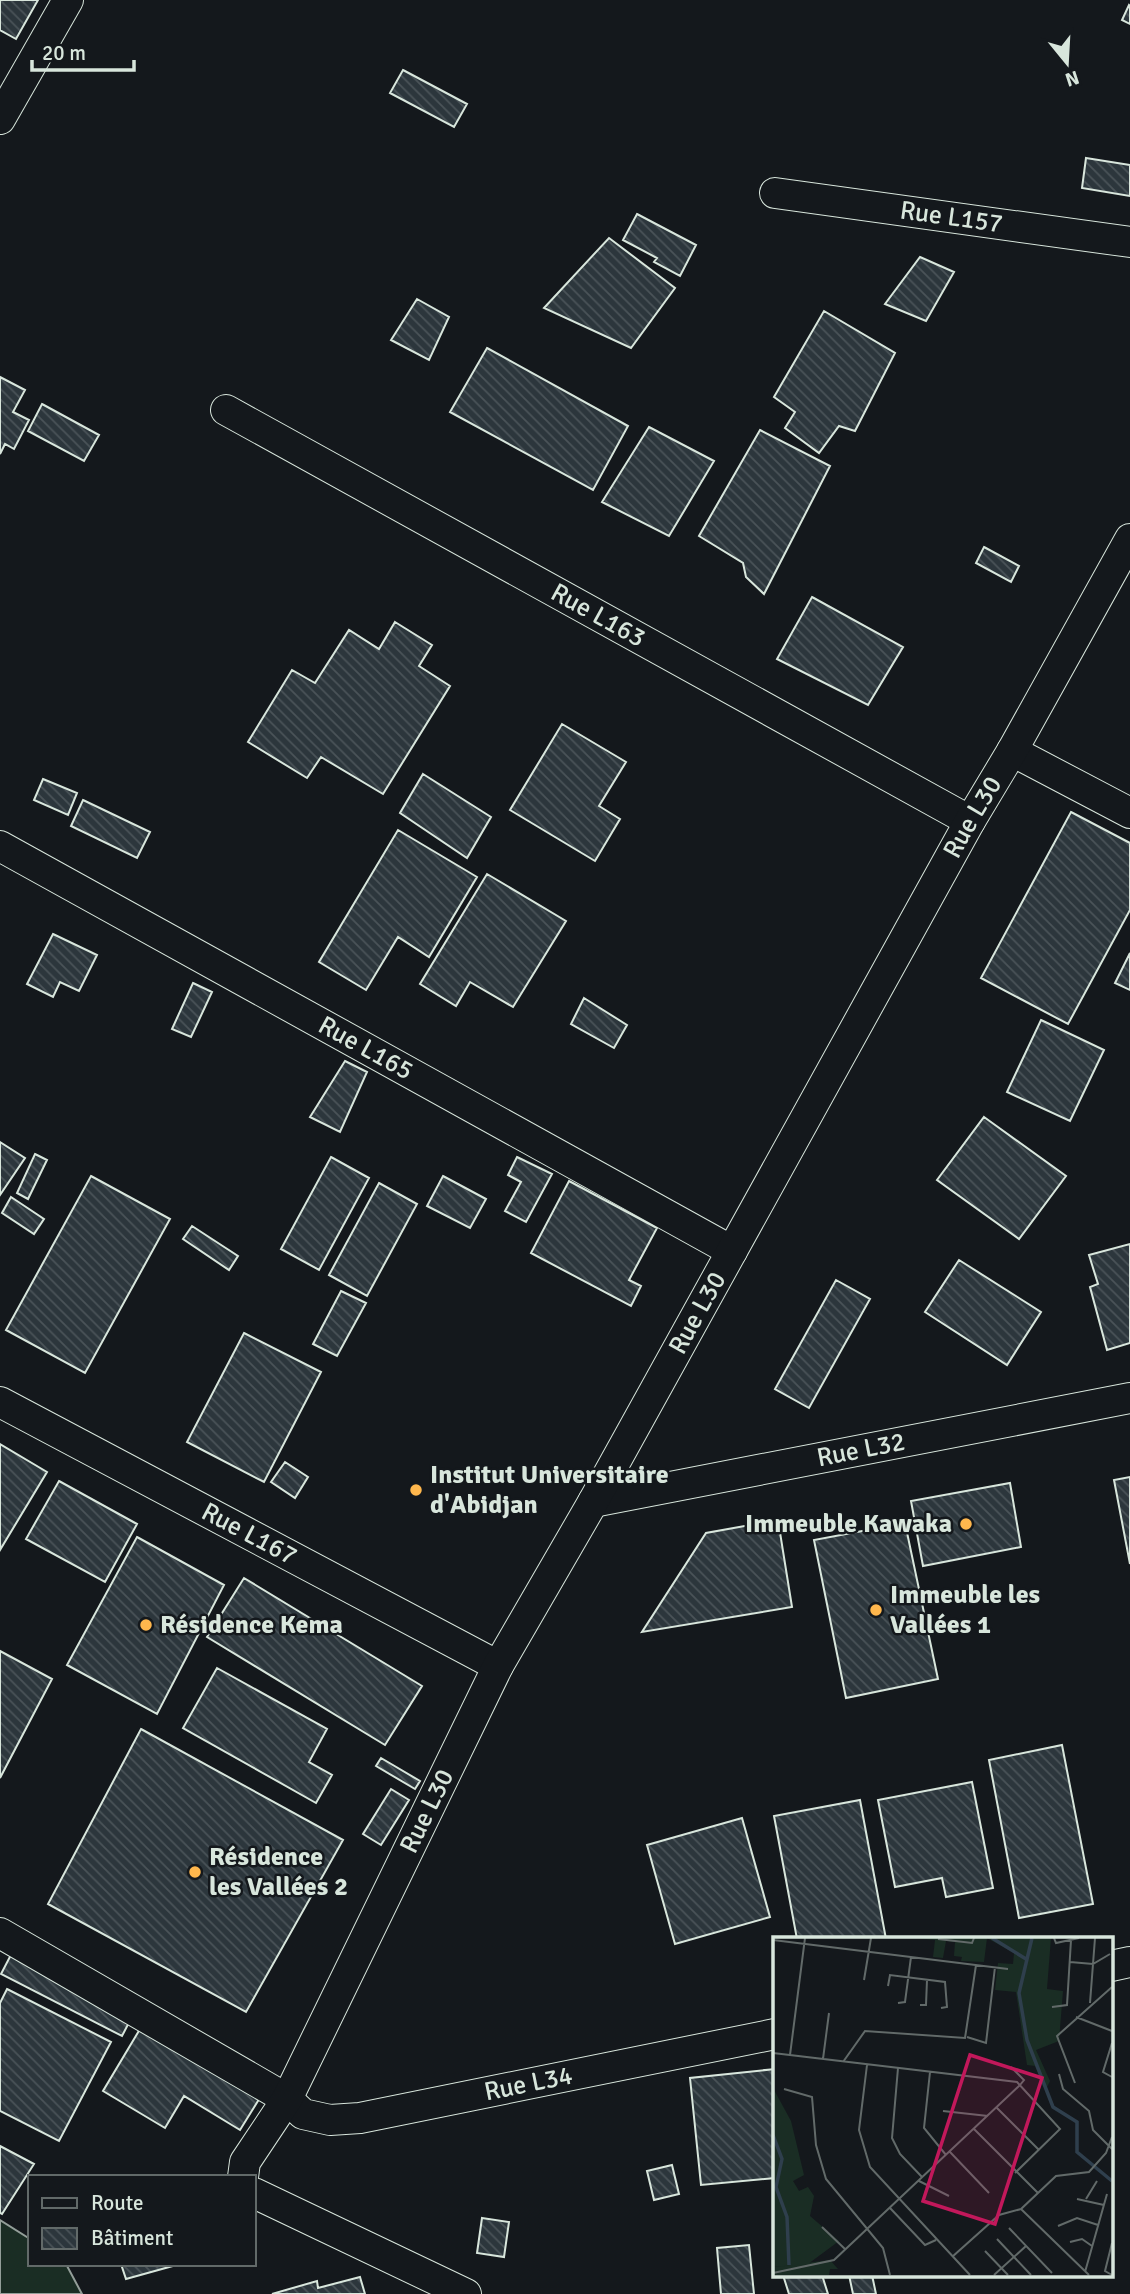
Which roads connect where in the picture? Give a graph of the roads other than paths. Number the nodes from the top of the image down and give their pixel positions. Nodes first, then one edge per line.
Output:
1 (68, 0) edge
2 (0, 119) edge
3 (775, 193) dead end
4 (1130, 242) edge
5 (226, 410) dead end
6 (1130, 539) edge
7 (1012, 751) junction
8 (1130, 813) edge
9 (970, 821) junction
10 (0, 846) edge
11 (732, 1251) junction
12 (1130, 1398) edge
13 (0, 1402) edge
14 (593, 1502) junction
15 (498, 1666) junction
16 (0, 1933) edge
17 (1130, 1962) edge
18 (1112, 1966) edge
19 (773, 2034) edge
20 (287, 2099) junction
21 (243, 2175) edge
22 (256, 2194) edge
23 (466, 2294) edge

1 - 2 street
3 - 4 street, Rue L157
5 - 9 street, Rue L163
6 - 7 street, Rue L30
7 - 8 street
7 - 9 street, Rue L30
9 - 11 street, Rue L30
10 - 11 street, Rue L165
11 - 14 street, Rue L30
12 - 14 street, Rue L32
13 - 15 street, Rue L167
14 - 15 street, Rue L30
15 - 20 street, Rue L30
16 - 20 street, Rue L34
17 - 18 street
19 - 20 street, Rue L34
20 - 21 street, Rue L30
22 - 23 street

